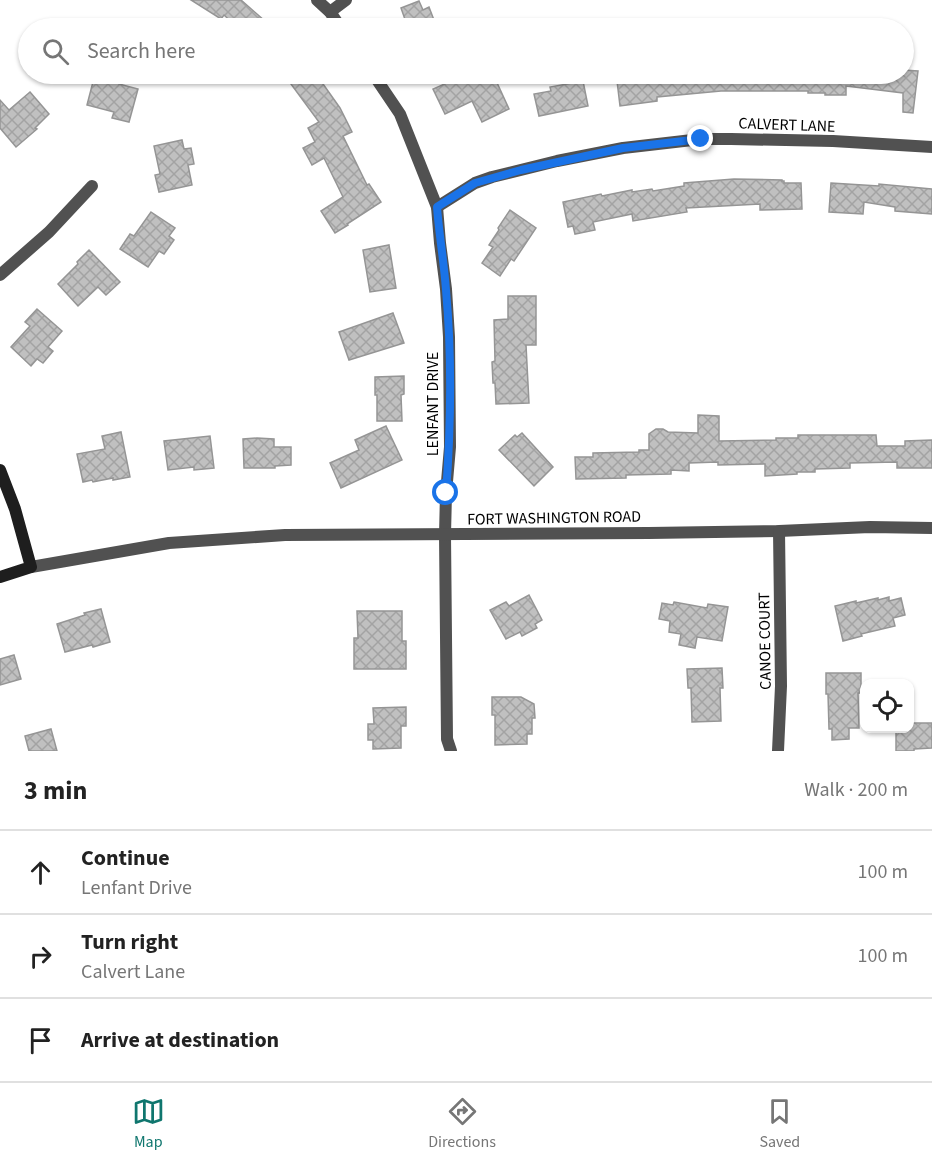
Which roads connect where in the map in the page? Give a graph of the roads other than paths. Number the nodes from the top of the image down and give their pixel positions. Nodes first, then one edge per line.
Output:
1 (317, 0) edge
2 (346, 0) edge
3 (330, 12) junction
4 (334, 18) edge
5 (380, 84) edge
6 (932, 147) edge
7 (92, 186) dead end
8 (437, 207) junction
9 (0, 275) edge
10 (0, 470) edge
11 (932, 528) edge
12 (779, 531) junction
13 (445, 535) junction
14 (31, 567) junction
15 (0, 576) edge
16 (451, 751) edge
17 (778, 751) edge

1 - 3 street
2 - 3 street
3 - 4 street
5 - 8 street, LENFANT DRIVE
6 - 8 street, CALVERT LANE
7 - 9 street
8 - 13 street, LENFANT DRIVE
10 - 14 main road
11 - 12 street, FORT WASHINGTON ROAD
12 - 13 street, FORT WASHINGTON ROAD
12 - 17 street, CANOE COURT
13 - 14 street, FORT WASHINGTON ROAD
13 - 16 street, LENFANT DRIVE
14 - 15 main road, FORT WASHINGTON ROAD

